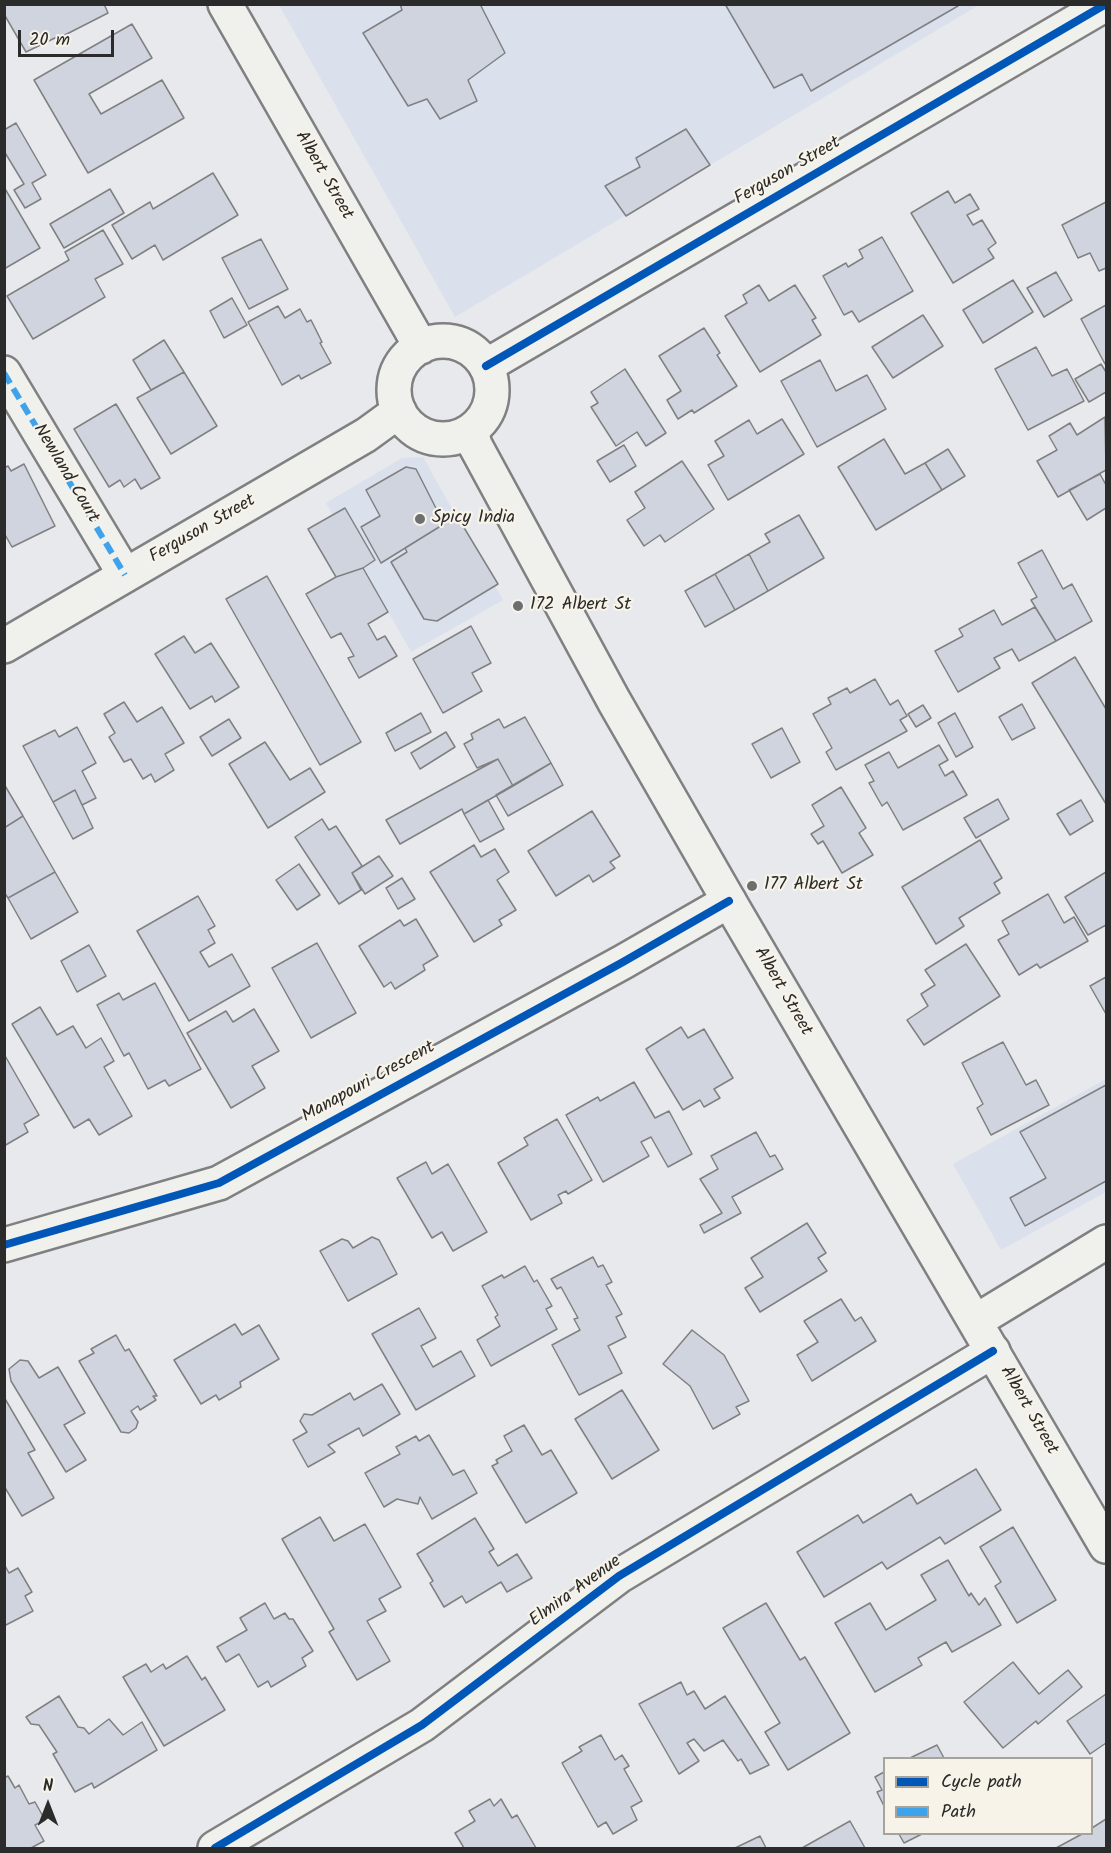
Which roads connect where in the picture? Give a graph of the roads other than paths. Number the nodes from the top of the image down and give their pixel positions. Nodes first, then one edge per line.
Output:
1 (225, 4) edge
2 (1105, 7) edge
3 (421, 347) junction
4 (486, 366) junction
5 (4, 372) edge
6 (399, 411) junction
7 (471, 431) junction
8 (125, 575) junction
9 (4, 646) edge
10 (729, 901) junction
11 (1107, 1242) edge
12 (4, 1245) edge
13 (976, 1321) junction
14 (993, 1351) junction
15 (1107, 1546) edge
16 (215, 1848) edge

1 - 3 street, Albert Street
2 - 4 street, Ferguson Street
3 - 4 street
3 - 6 street
4 - 7 street
5 - 8 street, Newland Court
6 - 7 street
6 - 8 street, Ferguson Street
7 - 10 street, Albert Street
8 - 9 street, Ferguson Street
10 - 12 street, Manapouri Crescent
10 - 13 street, Albert Street
11 - 13 street
13 - 14 street, Albert Street
14 - 15 street, Albert Street
14 - 16 street, Elmira Avenue

